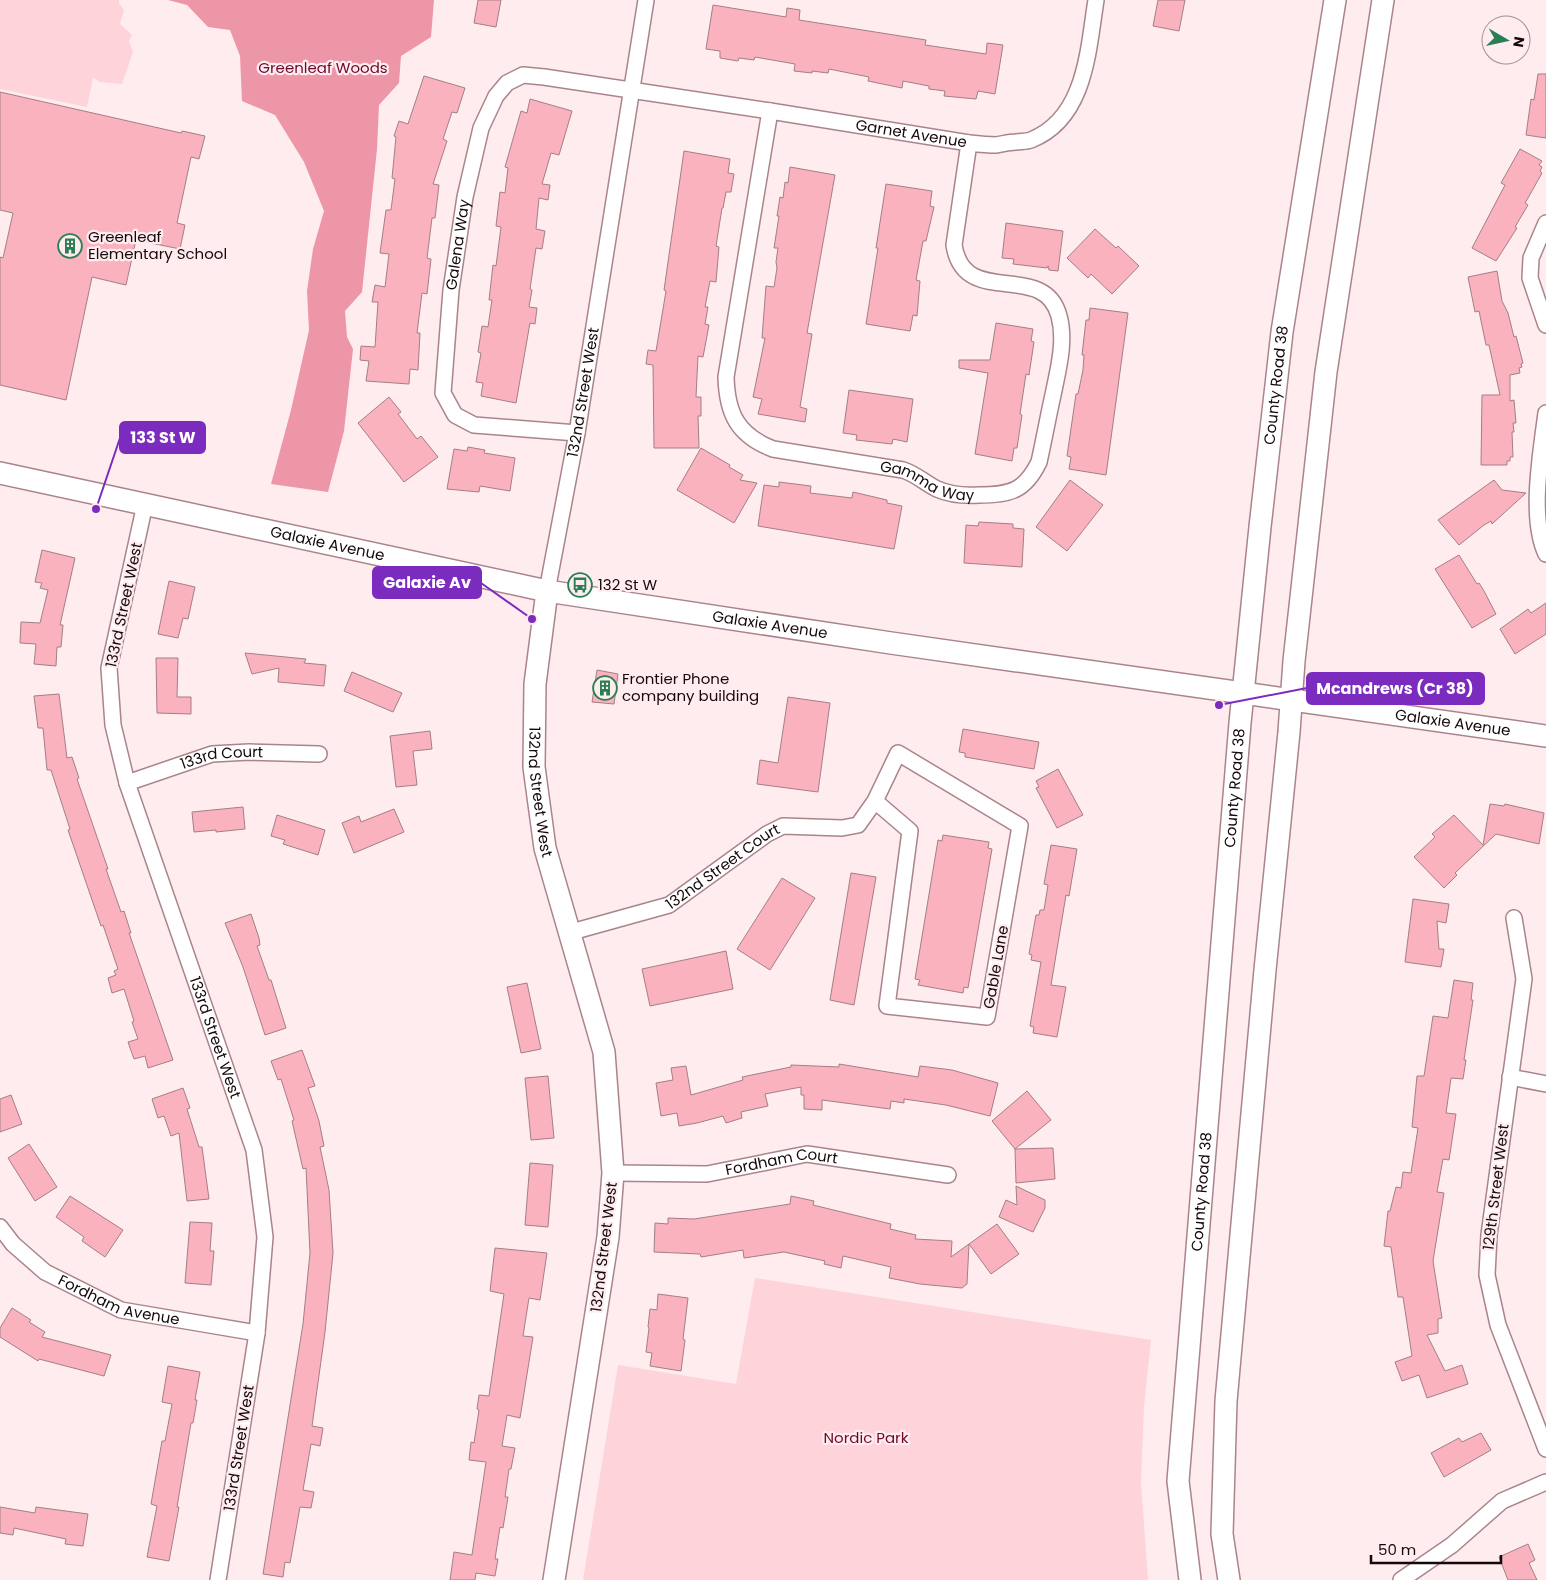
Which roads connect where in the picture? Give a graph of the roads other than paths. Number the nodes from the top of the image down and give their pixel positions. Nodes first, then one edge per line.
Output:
1 (646, 0) edge
2 (1096, 0) edge
3 (1335, 0) edge
4 (1383, 0) edge
5 (632, 91) junction
6 (770, 111) junction
7 (969, 144) junction
8 (1546, 223) edge
9 (1546, 325) edge
10 (1546, 413) edge
11 (578, 433) junction
12 (0, 473) edge
13 (145, 504) junction
14 (1546, 554) edge
15 (547, 591) junction
16 (1244, 693) junction
17 (1290, 699) junction
18 (1546, 736) edge
19 (898, 753) joint
20 (319, 754) dead end
21 (127, 782) junction
22 (875, 801) junction
23 (1514, 918) dead end
24 (568, 933) junction
25 (1510, 1077) junction
26 (1546, 1084) edge
27 (613, 1173) junction
28 (948, 1175) dead end
29 (0, 1227) edge
30 (256, 1333) junction
31 (1546, 1449) edge
32 (1546, 1482) edge
33 (218, 1580) edge
34 (554, 1580) edge
35 (1190, 1580) edge
36 (1229, 1580) edge
37 (1401, 1580) edge

1 - 5 street, 132nd Street West
2 - 7 street, Garnet Avenue
3 - 16 main road, County Road 38
4 - 17 main road
5 - 6 street, Garnet Avenue
5 - 11 street, 132nd Street West
5 - 11 street, Galena Way
6 - 7 street, Garnet Avenue
6 - 7 street, Gamma Way
8 - 9 street
10 - 14 street
11 - 15 street, 132nd Street West
12 - 13 main road, Galaxie Avenue
13 - 15 main road, Galaxie Avenue
13 - 21 street, 133rd Street West
15 - 16 main road, Galaxie Avenue
15 - 24 main road, 132nd Street West
16 - 17 main road, Galaxie Avenue
16 - 35 main road, County Road 38
17 - 18 main road, Galaxie Avenue
17 - 36 main road
19 - 22 street, 132nd Street Court
19 - 22 street, Gable Lane
20 - 21 street, 133rd Court
21 - 30 street, 133rd Street West
22 - 24 street, 132nd Street Court
23 - 25 street, 129th Street West
24 - 27 main road, 132nd Street West
25 - 26 street
25 - 31 street, 129th Street West
27 - 28 street, Fordham Court
27 - 34 main road, 132nd Street West
29 - 30 street, Fordham Avenue
30 - 33 street, 133rd Street West
32 - 37 street

